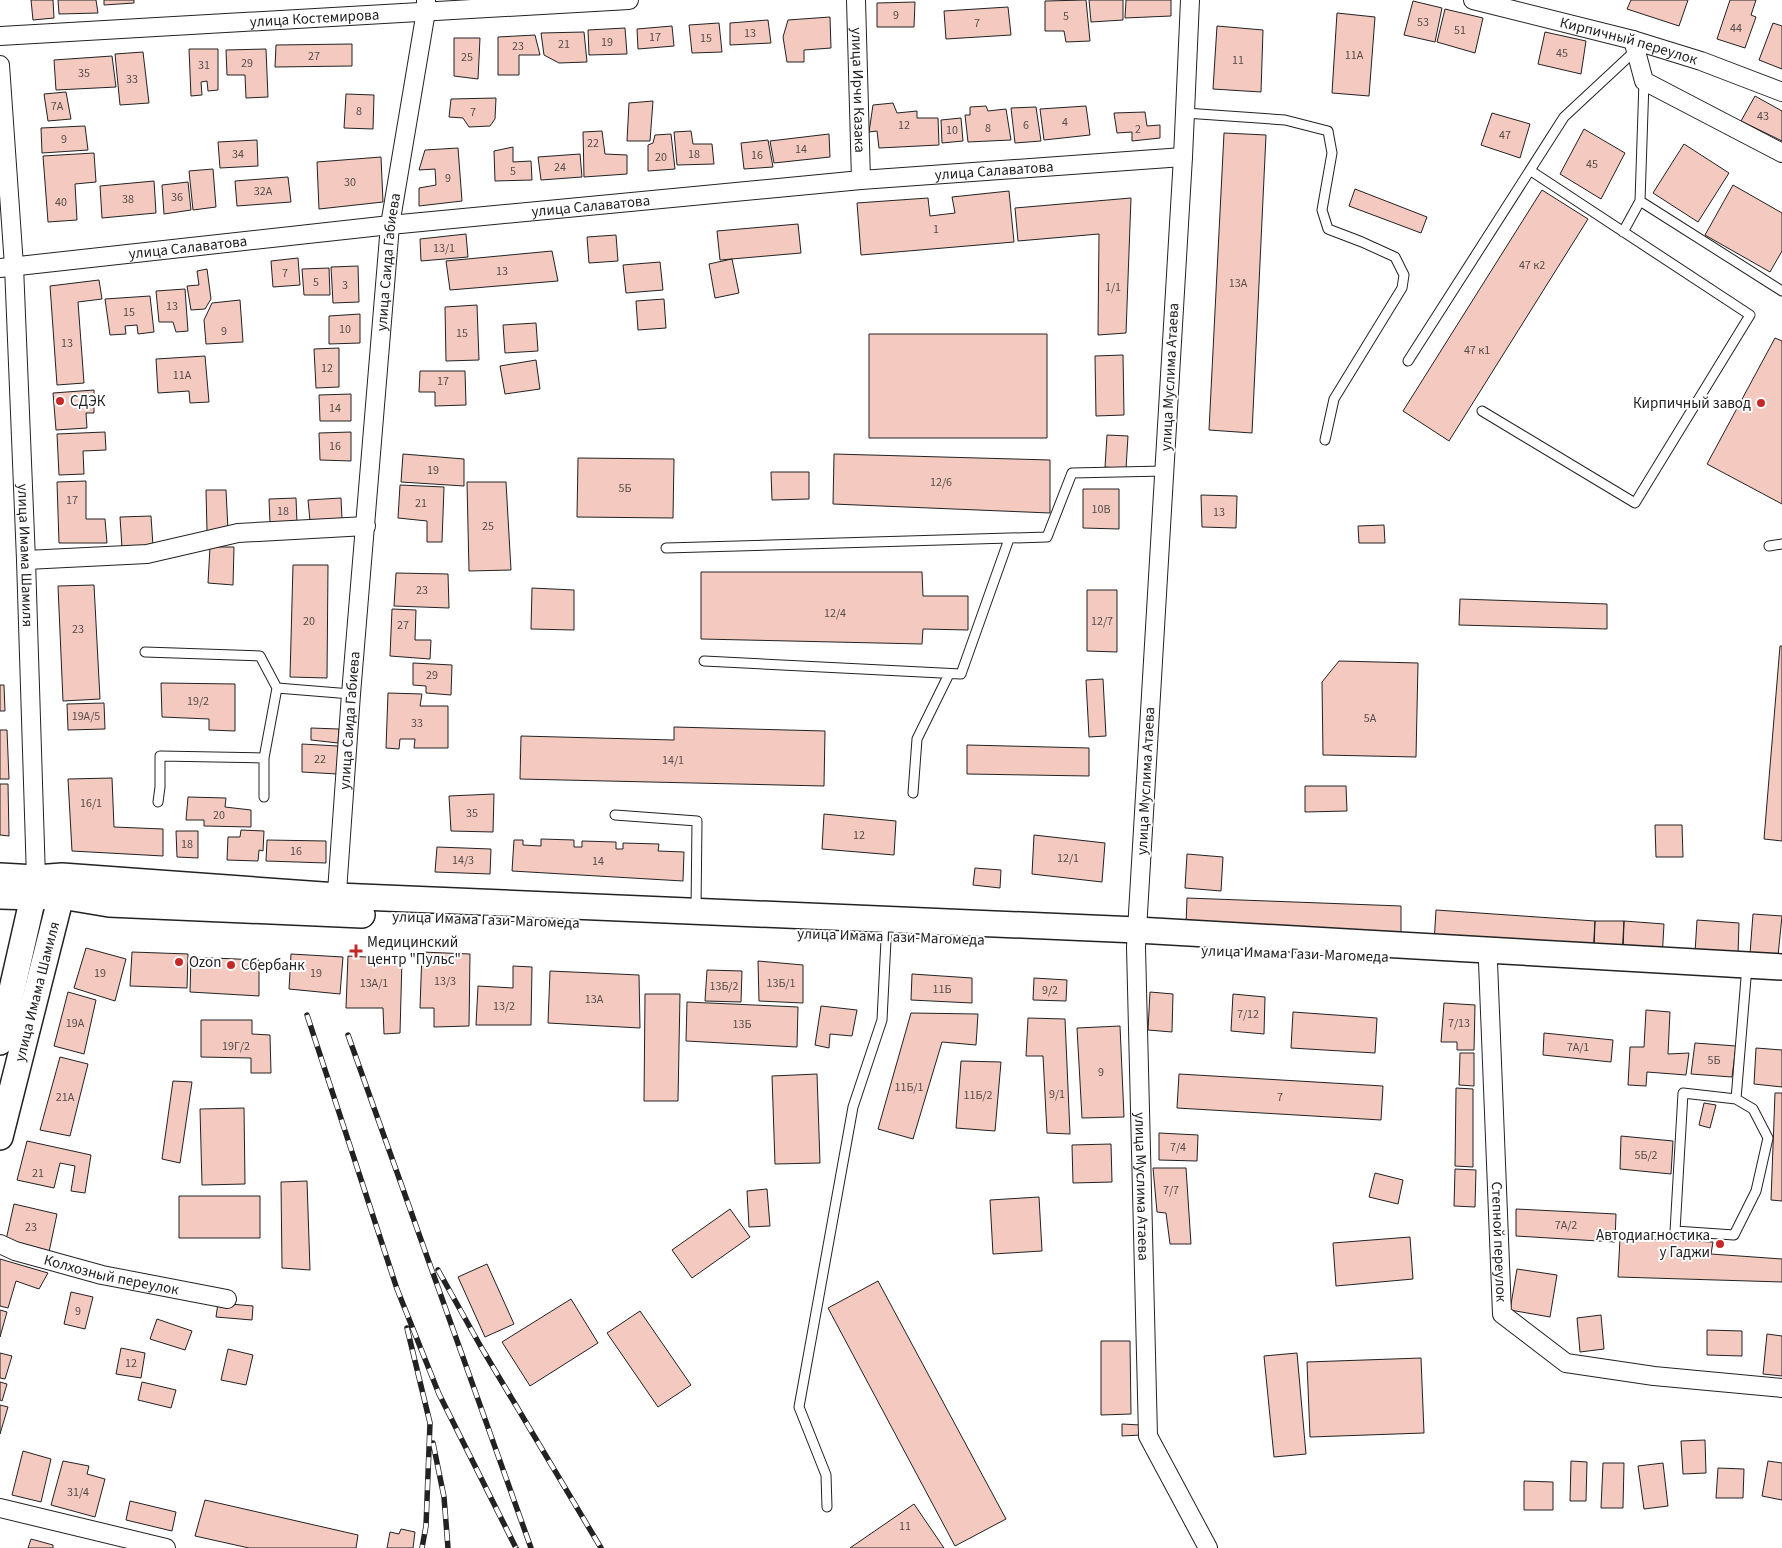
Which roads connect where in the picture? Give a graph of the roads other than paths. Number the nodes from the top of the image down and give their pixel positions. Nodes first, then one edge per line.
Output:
1 (629, 0) edge
2 (856, 0) edge
3 (1190, 0) edge
4 (1473, 0) edge
5 (426, 5) edge
6 (0, 36) edge
7 (1635, 45) junction
8 (0, 65) edge
9 (1644, 81) junction
10 (1782, 92) edge
11 (1185, 113) junction
12 (1782, 153) edge
13 (1183, 156) junction
14 (1531, 171) junction
15 (861, 180) junction
16 (1640, 201) junction
17 (390, 225) junction
18 (1623, 232) junction
19 (7, 267) edge
20 (1782, 290) edge
21 (1408, 361) dead end
22 (1482, 411) dead end
23 (1325, 440) dead end
24 (1164, 471) junction
25 (366, 526) junction
26 (1009, 539) junction
27 (1782, 544) edge
28 (1769, 546) dead end
29 (666, 548) dead end
30 (26, 560) junction
31 (144, 652) dead end
32 (704, 661) dead end
33 (949, 674) junction
34 (276, 688) junction
35 (351, 694) junction
36 (264, 758) junction
37 (912, 793) dead end
38 (264, 797) dead end
39 (158, 802) dead end
40 (615, 815) dead end
41 (0, 876) edge
42 (61, 886) junction
43 (35, 888) junction
44 (0, 896) edge
45 (336, 905) junction
46 (696, 912) junction
47 (886, 928) junction
48 (1137, 938) junction
49 (1488, 962) junction
50 (1782, 967) edge
51 (1746, 972) junction
52 (1782, 980) edge
53 (0, 1042) edge
54 (1736, 1099) junction
55 (0, 1137) edge
56 (0, 1244) edge
57 (227, 1300) dead end
58 (1782, 1388) edge
59 (827, 1507) dead end
60 (0, 1508) edge
61 (166, 1548) edge
62 (1208, 1548) edge

1 - 5 street, улица Костемирова
2 - 15 street, улица Ирчи Казака
3 - 11 street, улица Муслима Атаева
4 - 7 street, Кирпичный переулок
5 - 6 street, улица Костемирова
5 - 17 street, улица Саида Габиева
7 - 9 street
7 - 10 street, Кирпичный переулок
7 - 14 lane
8 - 19 street, улица Имама Шамиля
9 - 12 street
9 - 16 lane
11 - 13 street, улица Муслима Атаева
11 - 23 lane
13 - 15 street, улица Салаватова
13 - 24 street, улица Муслима Атаева
14 - 18 lane
14 - 21 lane
15 - 17 street, улица Салаватова
16 - 18 lane
16 - 20 lane
17 - 19 street, улица Салаватова
17 - 25 street, улица Саида Габиева
18 - 22 lane
19 - 30 street, улица Имама Шамиля
24 - 26 lane
24 - 48 street, улица Муслима Атаева
25 - 30 street
25 - 35 street, улица Саида Габиева
26 - 29 lane
26 - 33 lane
27 - 28 lane
30 - 43 street, улица Имама Шамиля
31 - 34 lane
32 - 33 lane
33 - 37 lane
34 - 35 lane
34 - 36 lane
35 - 45 street, улица Саида Габиева
36 - 38 lane
36 - 39 lane
40 - 46 lane
41 - 43 main road
42 - 43 main road, улица Имама Гази-Магомеда
42 - 45 main road, улица Имама Гази-Магомеда
42 - 55 main road, улица Имама Шамиля
43 - 44 main road, улица Имама Гази-Магомеда
43 - 53 main road, улица Имама Шамиля
45 - 46 main road
45 - 47 main road, улица Имама Гази-Магомеда
46 - 47 main road
47 - 48 main road, улица Имама Гази-Магомеда
47 - 59 lane
48 - 49 main road, улица Имама Гази-Магомеда
48 - 51 main road
48 - 62 street, улица Муслима Атаева
49 - 51 main road, улица Имама Гази-Магомеда
49 - 58 street, Степной переулок
50 - 51 main road
51 - 52 main road, улица Имама Гази-Магомеда
51 - 54 lane
54 - 54 lane
56 - 57 street, Колхозный переулок
60 - 61 street

